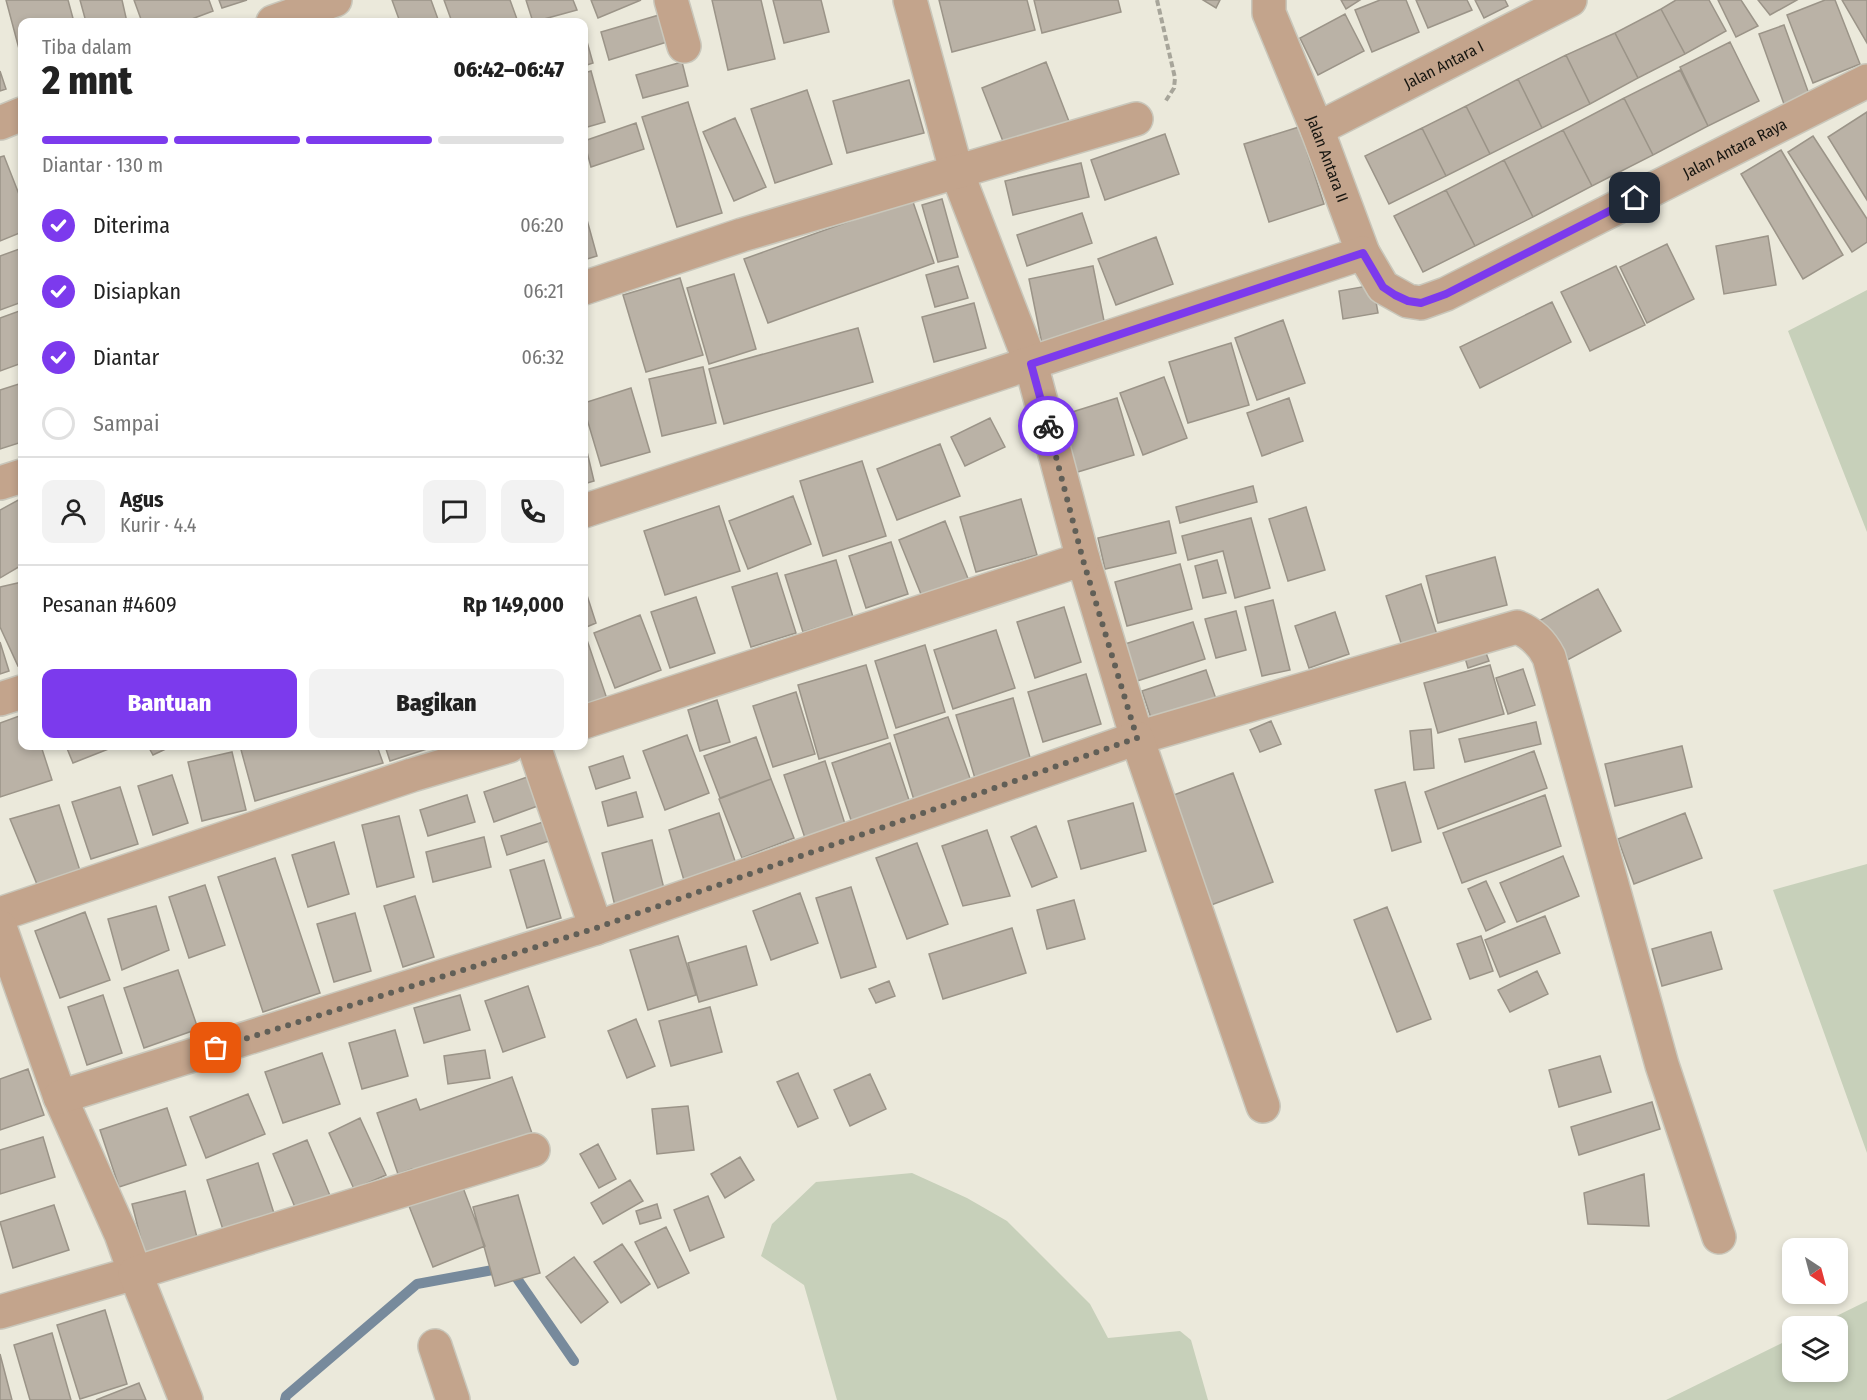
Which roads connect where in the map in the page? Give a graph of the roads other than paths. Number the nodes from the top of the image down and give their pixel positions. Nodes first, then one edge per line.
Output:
1 (335, 0) edge
2 (671, 0) edge
3 (910, 0) edge
4 (1269, 0) edge
5 (1570, 0) edge
6 (284, 18) edge
7 (684, 46) dead end
8 (1867, 81) edge
9 (18, 116) edge
10 (1136, 119) road end
11 (0, 123) edge
12 (1317, 129) junction
13 (956, 170) junction
14 (1363, 253) junction
15 (588, 287) edge
16 (1408, 301) joint
17 (1031, 364) junction
18 (18, 477) edge
19 (0, 483) edge
20 (588, 510) edge
21 (1083, 560) junction
22 (18, 693) edge
23 (0, 699) edge
24 (588, 721) edge
25 (1137, 738) junction
26 (496, 750) edge
27 (535, 750) edge
28 (0, 914) edge
29 (0, 927) edge
30 (596, 928) junction
31 (60, 1097) junction
32 (1263, 1106) dead end
33 (533, 1150) dead end
34 (1719, 1237) dead end
35 (135, 1272) junction
36 (0, 1312) edge
37 (435, 1346) dead end
38 (186, 1400) edge
39 (453, 1400) edge

1 - 6 street
2 - 7 street
3 - 13 street
4 - 12 street, Jalan Antara II
5 - 12 street, Jalan Antara I
8 - 16 street, Jalan Antara Raya
9 - 11 street
10 - 13 street
12 - 14 street, Jalan Antara II
13 - 15 street
13 - 17 street
14 - 16 street, Jalan Antara II
14 - 17 street
17 - 20 street
17 - 21 street
18 - 19 street
21 - 24 street
21 - 25 street
22 - 23 street
25 - 30 street
25 - 32 street
25 - 34 street
26 - 28 street
27 - 30 street
29 - 31 street
30 - 31 street
31 - 35 street
33 - 35 street
35 - 36 street
35 - 38 street
37 - 39 street

